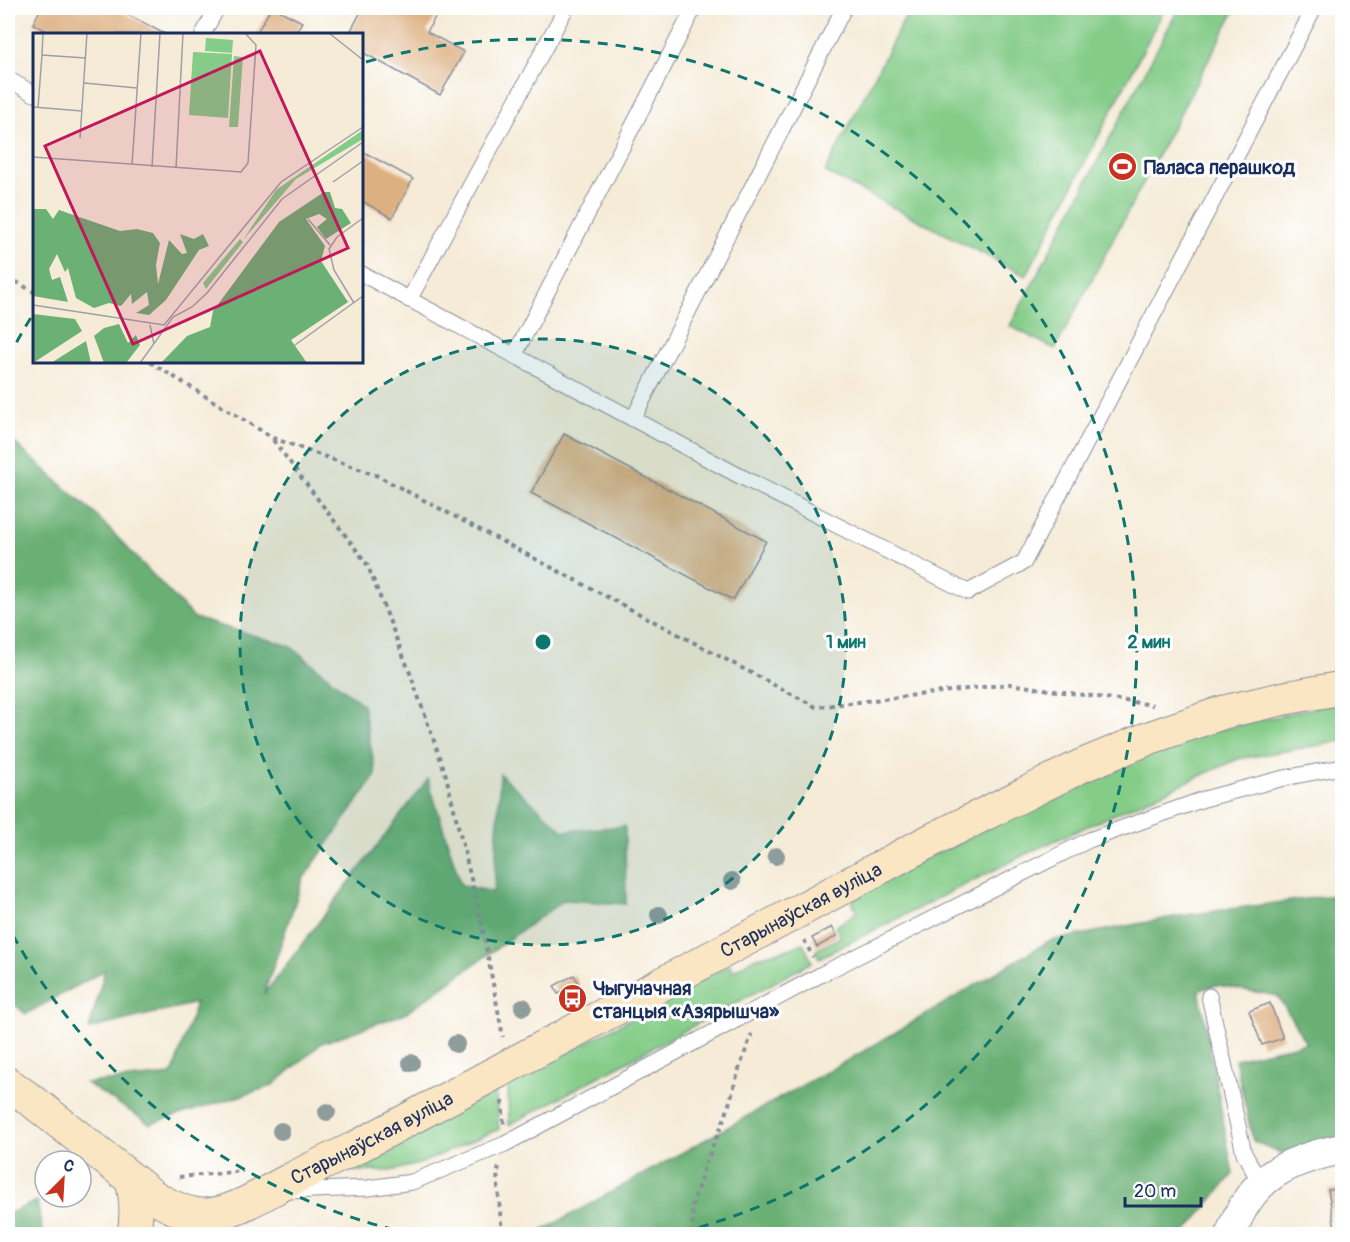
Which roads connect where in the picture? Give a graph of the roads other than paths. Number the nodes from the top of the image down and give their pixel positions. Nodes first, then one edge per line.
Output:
1 (217, 8) edge
2 (566, 8) edge
3 (694, 8) edge
4 (844, 8) edge
5 (1314, 8) edge
6 (203, 33) edge
7 (8, 79) edge
8 (33, 93) edge
9 (363, 275) edge
10 (409, 300) junction
11 (514, 356) junction
12 (633, 419) junction
13 (1342, 688) edge
14 (1342, 767) edge
15 (1209, 996) dead end
16 (8, 1084) edge
17 (1342, 1149) edge
18 (132, 1181) junction
19 (1260, 1183) junction
20 (269, 1192) junction
21 (134, 1234) edge
22 (199, 1234) edge
23 (1231, 1234) edge

1 - 6 lane
2 - 10 lane
3 - 11 lane
4 - 12 lane
5 - 12 lane
7 - 8 lane
9 - 10 lane
10 - 11 lane
11 - 12 lane
13 - 20 main road, Старынаўская вуліца
14 - 20 lane
15 - 19 lane
16 - 18 main road, Старынаўская вуліца
17 - 19 street
18 - 20 main road, Старынаўская вуліца
18 - 21 main road
19 - 23 street
20 - 22 street

